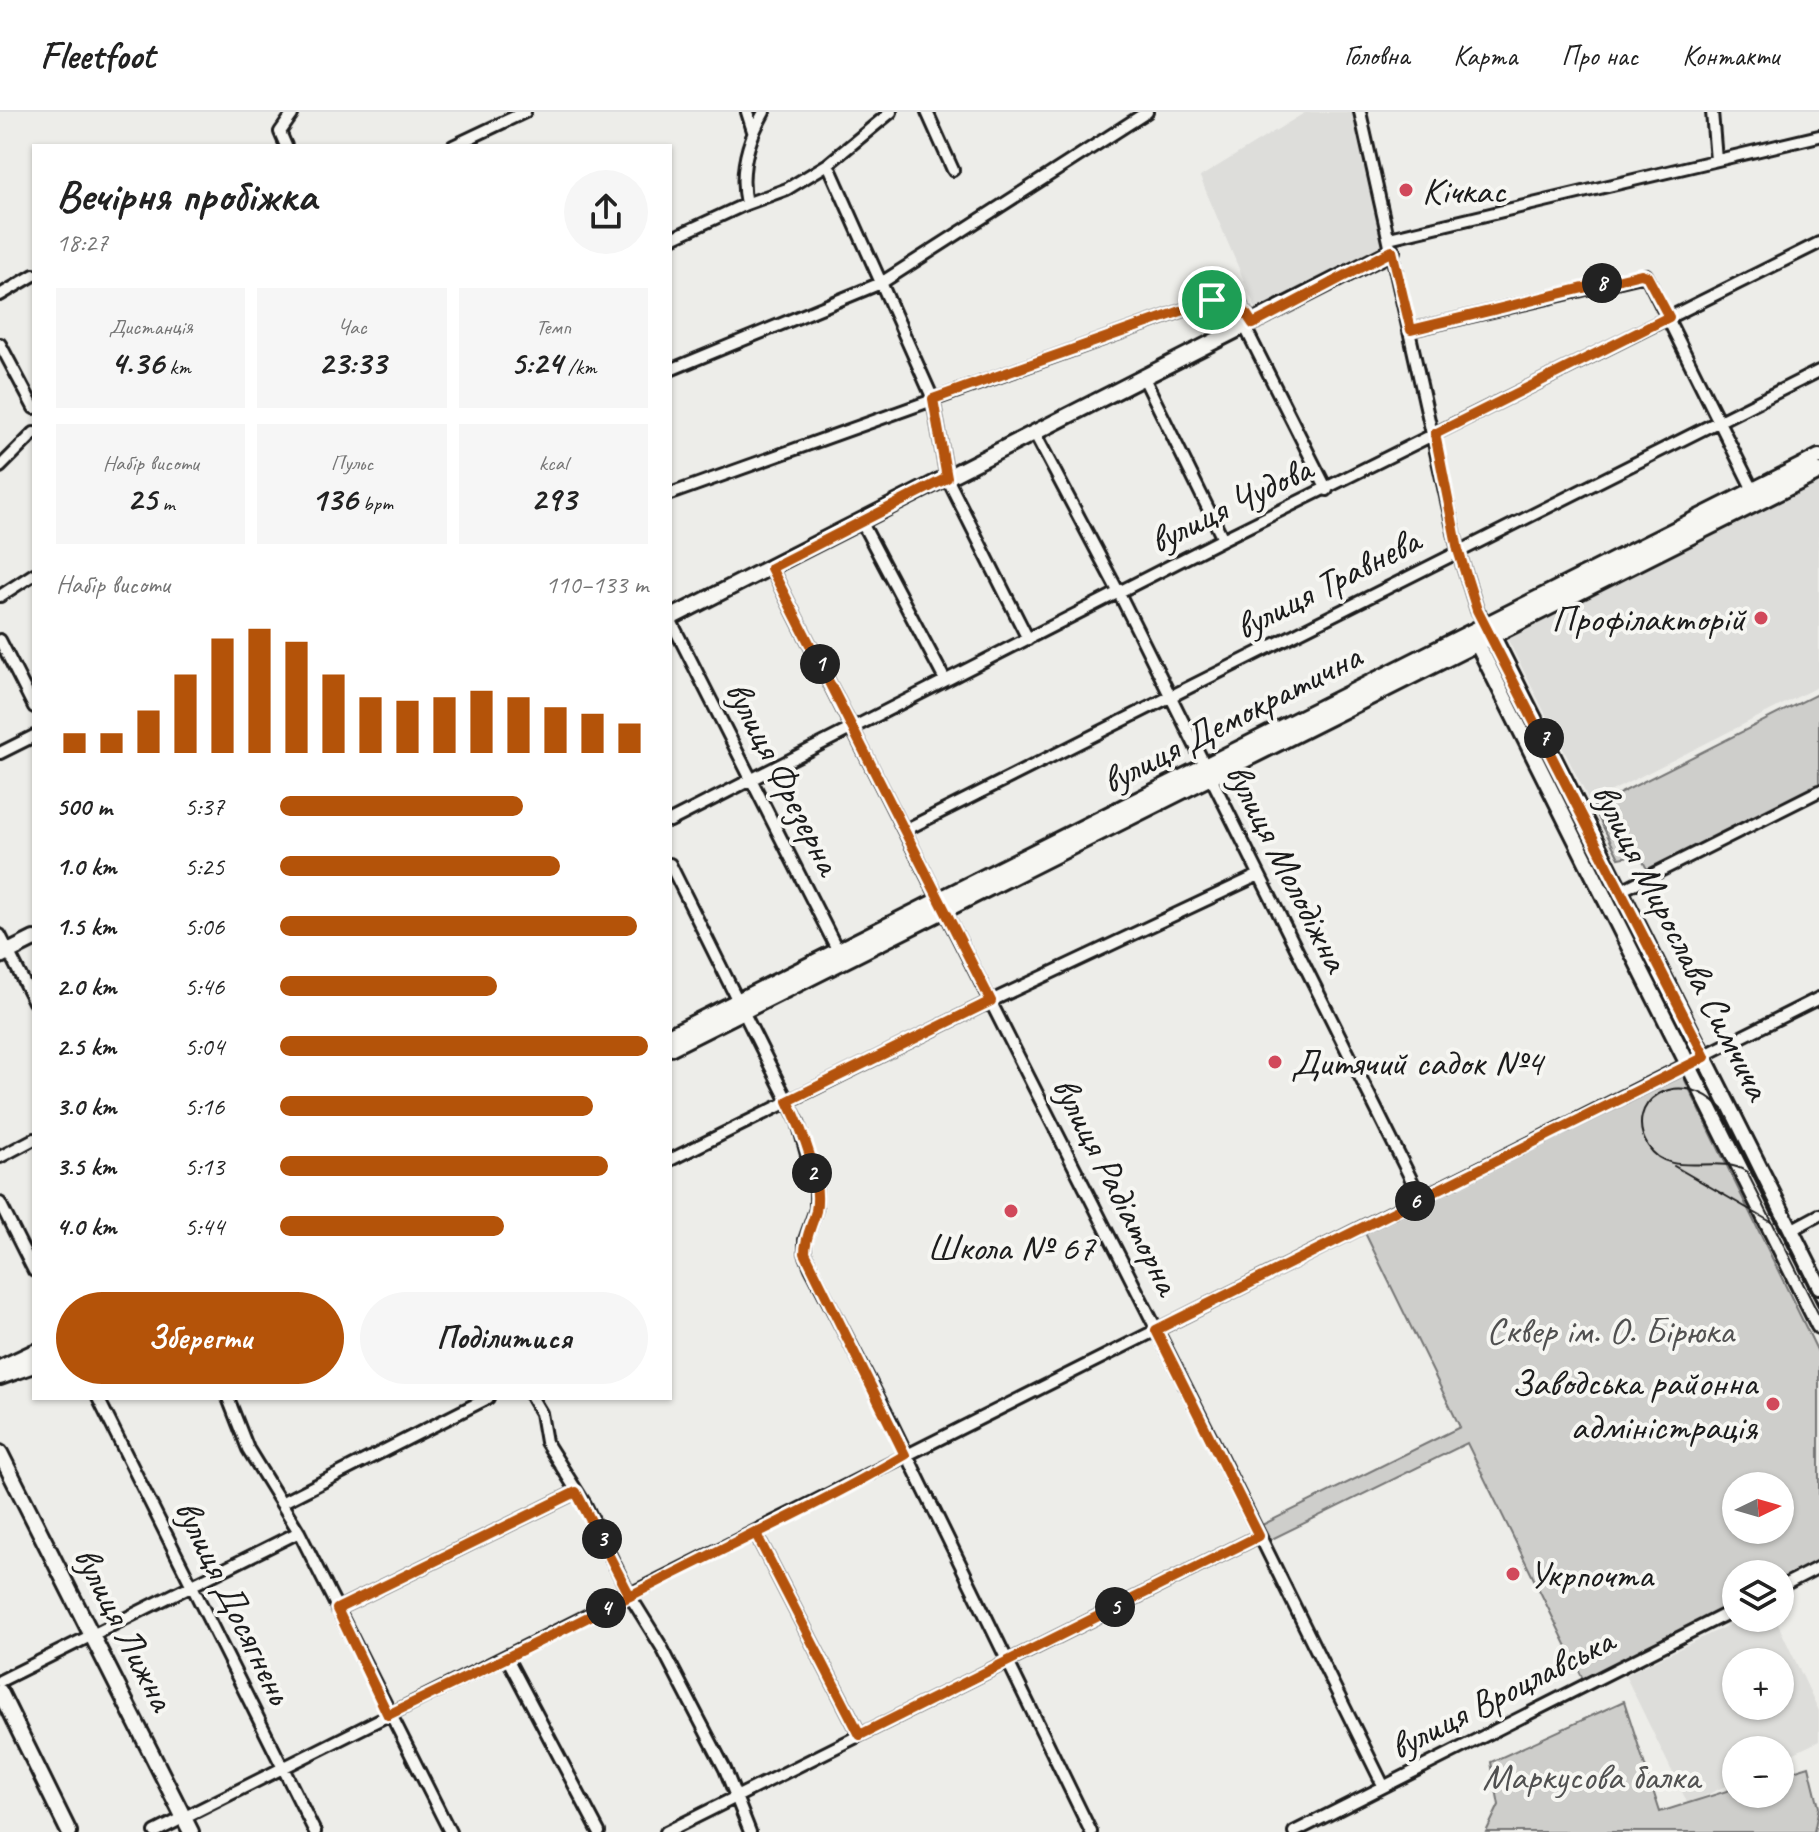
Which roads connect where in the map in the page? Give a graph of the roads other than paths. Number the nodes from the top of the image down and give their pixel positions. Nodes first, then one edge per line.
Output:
1 (525, 112) edge
2 (747, 112) edge
3 (764, 112) edge
4 (891, 112) edge
5 (927, 112) edge
6 (1147, 112) edge
7 (1360, 112) edge
8 (1712, 112) edge
9 (292, 115) dead end
10 (753, 131) junction
11 (1819, 136) edge
12 (285, 144) edge
13 (457, 144) edge
14 (1716, 160) junction
15 (828, 164) junction
16 (953, 170) dead end
17 (746, 204) junction
18 (672, 238) edge
19 (1819, 243) edge
20 (1391, 245) junction
21 (32, 276) edge
22 (881, 283) junction
23 (0, 295) edge
24 (1669, 317) junction
25 (1249, 326) junction
26 (1411, 330) junction
27 (0, 344) edge
28 (672, 369) edge
29 (1819, 371) edge
30 (1144, 378) junction
31 (933, 399) junction
32 (32, 404) edge
33 (1719, 421) junction
34 (1035, 434) junction
35 (1435, 434) junction
36 (32, 435) edge
37 (1819, 457) edge
38 (1, 464) edge
39 (1819, 472) edge
40 (947, 478) junction
41 (1327, 490) junction
42 (1753, 490) junction
43 (672, 493) edge
44 (862, 523) junction
45 (1223, 539) junction
46 (1458, 550) junction
47 (771, 568) junction
48 (32, 575) edge
49 (1119, 593) junction
50 (0, 596) edge
51 (1477, 610) junction
52 (672, 618) edge
53 (672, 623) edge
54 (1490, 630) junction
55 (1475, 638) junction
56 (1028, 639) junction
57 (0, 640) edge
58 (945, 680) junction
59 (1169, 698) junction
60 (32, 703) edge
61 (852, 728) junction
62 (32, 737) edge
63 (0, 753) edge
64 (1208, 773) junction
65 (752, 779) junction
66 (1819, 791) edge
67 (672, 820) edge
68 (905, 830) junction
69 (672, 868) edge
70 (1259, 875) junction
71 (1620, 891) junction
72 (944, 906) junction
73 (0, 935) edge
74 (32, 940) edge
75 (4, 954) edge
76 (841, 957) junction
77 (1819, 998) edge
78 (32, 999) edge
79 (991, 1001) junction
80 (740, 1007) junction
81 (672, 1034) edge
82 (672, 1047) edge
83 (1705, 1057) junction
84 (1689, 1065) junction
85 (788, 1101) junction
86 (32, 1140) edge
87 (0, 1157) edge
88 (672, 1159) edge
89 (1421, 1199) junction
90 (0, 1203) edge
91 (1819, 1215) edge
92 (1791, 1230) junction
93 (32, 1267) edge
94 (1819, 1286) edge
95 (1819, 1326) edge
96 (1156, 1330) junction
97 (32, 1353) edge
98 (32, 1366) edge
99 (0, 1368) edge
100 (0, 1377) edge
101 (99, 1400) edge
102 (229, 1400) edge
103 (484, 1400) edge
104 (533, 1400) edge
105 (0, 1453) edge
106 (905, 1455) junction
107 (576, 1492) junction
108 (281, 1503) junction
109 (299, 1532) junction
110 (755, 1532) junction
111 (1259, 1536) junction
112 (1819, 1567) edge
113 (1794, 1580) edge
114 (189, 1584) junction
115 (630, 1596) junction
116 (337, 1609) junction
117 (1722, 1616) edge
118 (93, 1633) junction
119 (507, 1658) junction
120 (1007, 1661) junction
121 (0, 1681) edge
122 (0, 1692) edge
123 (388, 1715) junction
124 (860, 1735) junction
125 (283, 1768) junction
126 (1383, 1785) junction
127 (734, 1799) junction
128 (183, 1817) junction
129 (69, 1832) edge
130 (155, 1832) edge
131 (191, 1832) edge
132 (315, 1832) edge
133 (450, 1832) edge
134 (599, 1832) edge
135 (666, 1832) edge
136 (750, 1832) edge
137 (1091, 1832) edge
138 (1294, 1832) edge

1 - 13 street
2 - 10 street
3 - 10 street
4 - 15 street
5 - 16 street
6 - 22 street
7 - 20 street
8 - 14 street
9 - 12 street
10 - 17 street
11 - 14 street
14 - 20 street
15 - 17 street
15 - 22 street
17 - 18 street
19 - 24 street, вулиця Чудова
20 - 25 street
20 - 26 street
21 - 23 street
22 - 28 street
22 - 31 street
24 - 26 street
24 - 33 street
24 - 35 street, вулиця Чудова
25 - 30 street
25 - 31 street
25 - 41 street
26 - 35 street
27 - 32 street
29 - 33 street, вулиця Травнева
30 - 34 street
30 - 45 street
31 - 40 street
31 - 43 street
33 - 42 street
33 - 46 street, вулиця Травнева
34 - 40 street
34 - 49 street, вулиця Молодіжна
35 - 41 street, вулиця Чудова
35 - 46 street
36 - 38 street
37 - 42 street, вулиця Демократична
39 - 54 street, вулиця Демократична
40 - 44 street
40 - 56 street
41 - 45 street, вулиця Чудова
42 - 54 street, вулиця Демократична
44 - 47 street
44 - 58 street
45 - 49 street, вулиця Чудова
46 - 51 street
46 - 59 street, вулиця Травнева
47 - 52 street
47 - 61 street, вулиця Радіаторна
48 - 50 street
49 - 56 street, вулиця Чудова
49 - 59 street, вулиця Молодіжна
51 - 54 street
51 - 55 street
53 - 65 street, вулиця Фрезерна
54 - 55 street, вулиця Демократична
54 - 71 street, вулиця Мирослава Симчича
55 - 64 street, вулиця Демократична
55 - 84 street, вулиця Мирослава Симчича
56 - 58 street, вулиця Чудова
57 - 60 street
58 - 61 street, вулиця Чудова
59 - 64 street, вулиця Молодіжна
59 - 68 street, вулиця Травнева
61 - 65 street, вулиця Чудова
61 - 68 street, вулиця Радіаторна
62 - 63 street
64 - 70 street, вулиця Молодіжна
64 - 72 street, вулиця Демократична
65 - 67 street, вулиця Чудова
65 - 76 street, вулиця Фрезерна
66 - 71 street
68 - 72 street, вулиця Радіаторна
69 - 80 street
70 - 79 street
70 - 89 street, вулиця Молодіжна
71 - 83 street, вулиця Мирослава Симчича
72 - 76 street, вулиця Демократична
72 - 79 street, вулиця Радіаторна
73 - 75 street
74 - 75 street
75 - 78 street
76 - 80 street, вулиця Демократична
77 - 83 street
79 - 85 street
79 - 96 street, вулиця Радіаторна
80 - 81 street, вулиця Демократична
80 - 82 street, вулиця Демократична
80 - 85 street
83 - 84 street
83 - 92 street, вулиця Мирослава Симчича
84 - 89 street
84 - 95 street, вулиця Мирослава Симчича
85 - 88 street
85 - 106 street
86 - 87 street
89 - 96 street
90 - 93 street
91 - 92 street
92 - 94 street, вулиця Мирослава Симчича
96 - 106 street
96 - 111 street, вулиця Радіаторна
97 - 99 street
98 - 100 street
101 - 114 street, вулиця Досягнень
102 - 108 street
103 - 108 street
104 - 107 street
105 - 118 street, вулиця Лижна
106 - 110 street
106 - 120 street
107 - 115 street
107 - 116 street
108 - 109 street
109 - 114 street
109 - 116 street
110 - 115 street
110 - 124 street
111 - 120 street
111 - 126 street, вулиця Радіаторна
112 - 113 street
114 - 118 street
114 - 125 street, вулиця Досягнень
115 - 119 street
115 - 127 street
116 - 123 street
117 - 126 street, вулиця Вроцлавська
118 - 121 street
118 - 128 street, вулиця Лижна
119 - 123 street
119 - 134 street
120 - 124 street
120 - 137 street
122 - 129 street
123 - 125 street
123 - 133 street
124 - 127 street
125 - 128 street
125 - 132 street, вулиця Досягнень
126 - 138 street, вулиця Вроцлавська
127 - 135 street
127 - 136 street
128 - 130 street
128 - 131 street, вулиця Лижна

